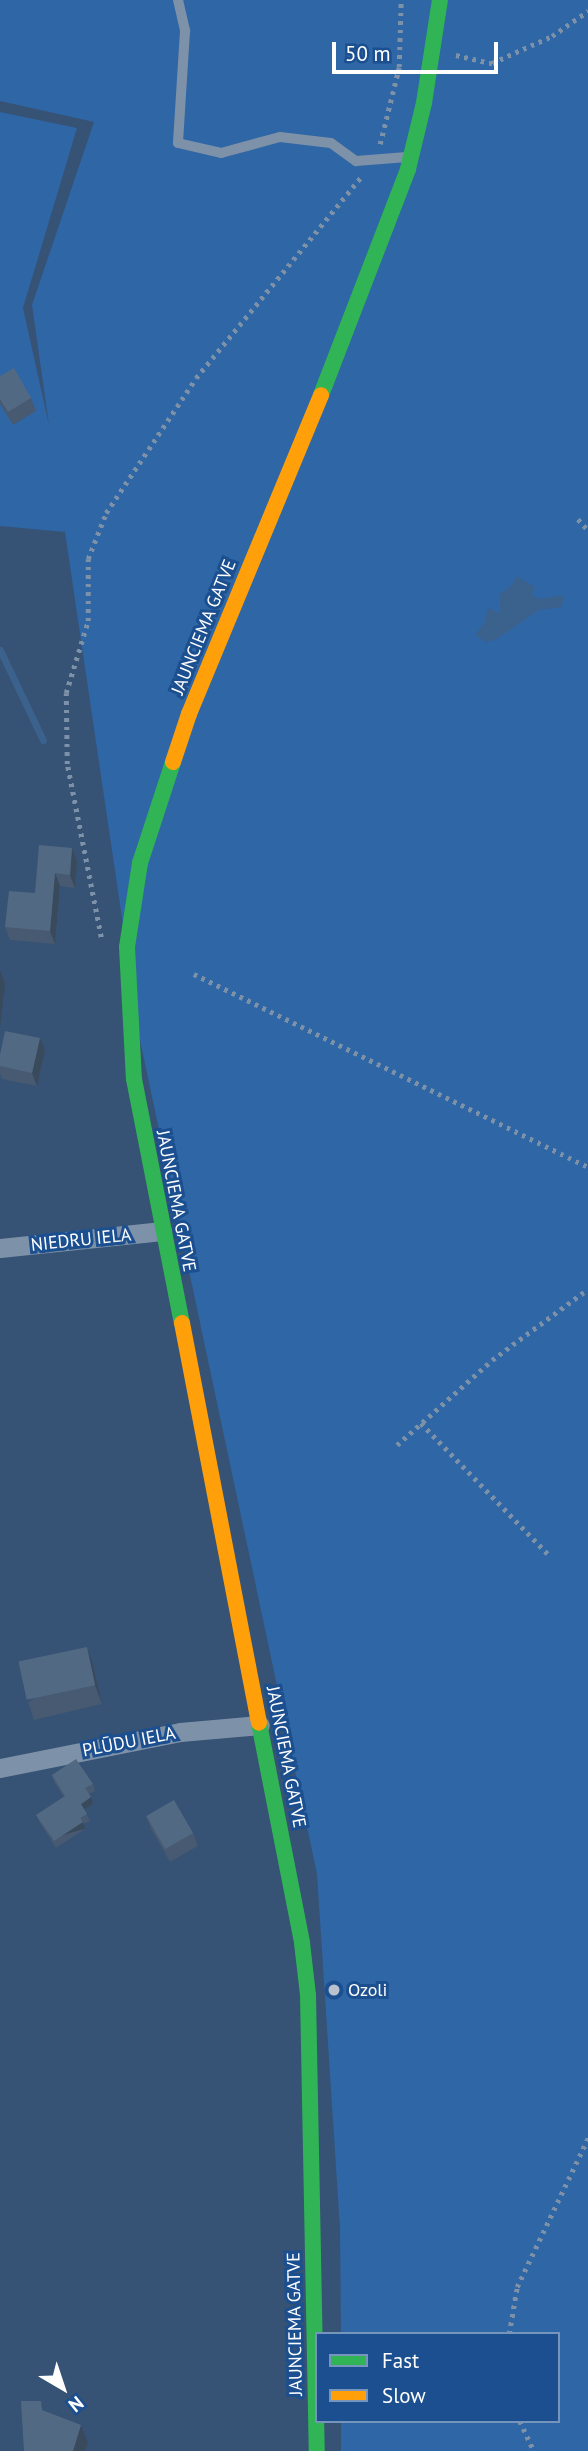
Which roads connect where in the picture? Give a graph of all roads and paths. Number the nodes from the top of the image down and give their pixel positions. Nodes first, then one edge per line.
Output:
1 (178, 0) edge
2 (401, 0) edge
3 (440, 0) edge
4 (588, 11) edge
5 (433, 49) junction
6 (411, 157) junction
7 (375, 161) junction
8 (578, 519) dead end
9 (588, 530) edge
10 (101, 937) dead end
11 (194, 974) dead end
12 (588, 1167) edge
13 (162, 1231) junction
14 (0, 1248) edge
15 (588, 1289) edge
16 (421, 1423) junction
17 (397, 1445) dead end
18 (549, 1555) dead end
19 (260, 1725) junction
20 (0, 1768) edge
21 (588, 2138) edge
22 (509, 2332) edge
23 (315, 2350) edge
24 (316, 2423) edge
25 (521, 2423) edge
26 (317, 2451) edge
27 (534, 2451) edge

1 - 7 lane
2 - 7 path
3 - 5 main road, JAUNCIEMA GATVE
4 - 5 path
5 - 6 main road, JAUNCIEMA GATVE
6 - 7 lane
6 - 13 main road, JAUNCIEMA GATVE
7 - 10 path
8 - 9 path
11 - 12 path
13 - 14 street, NIEDRU IELA
13 - 19 main road, JAUNCIEMA GATVE
15 - 16 path
16 - 17 path
16 - 18 path
19 - 20 street, PLŪDU IELA
19 - 23 main road, JAUNCIEMA GATVE
21 - 22 path
24 - 26 main road, JAUNCIEMA GATVE
25 - 27 path

